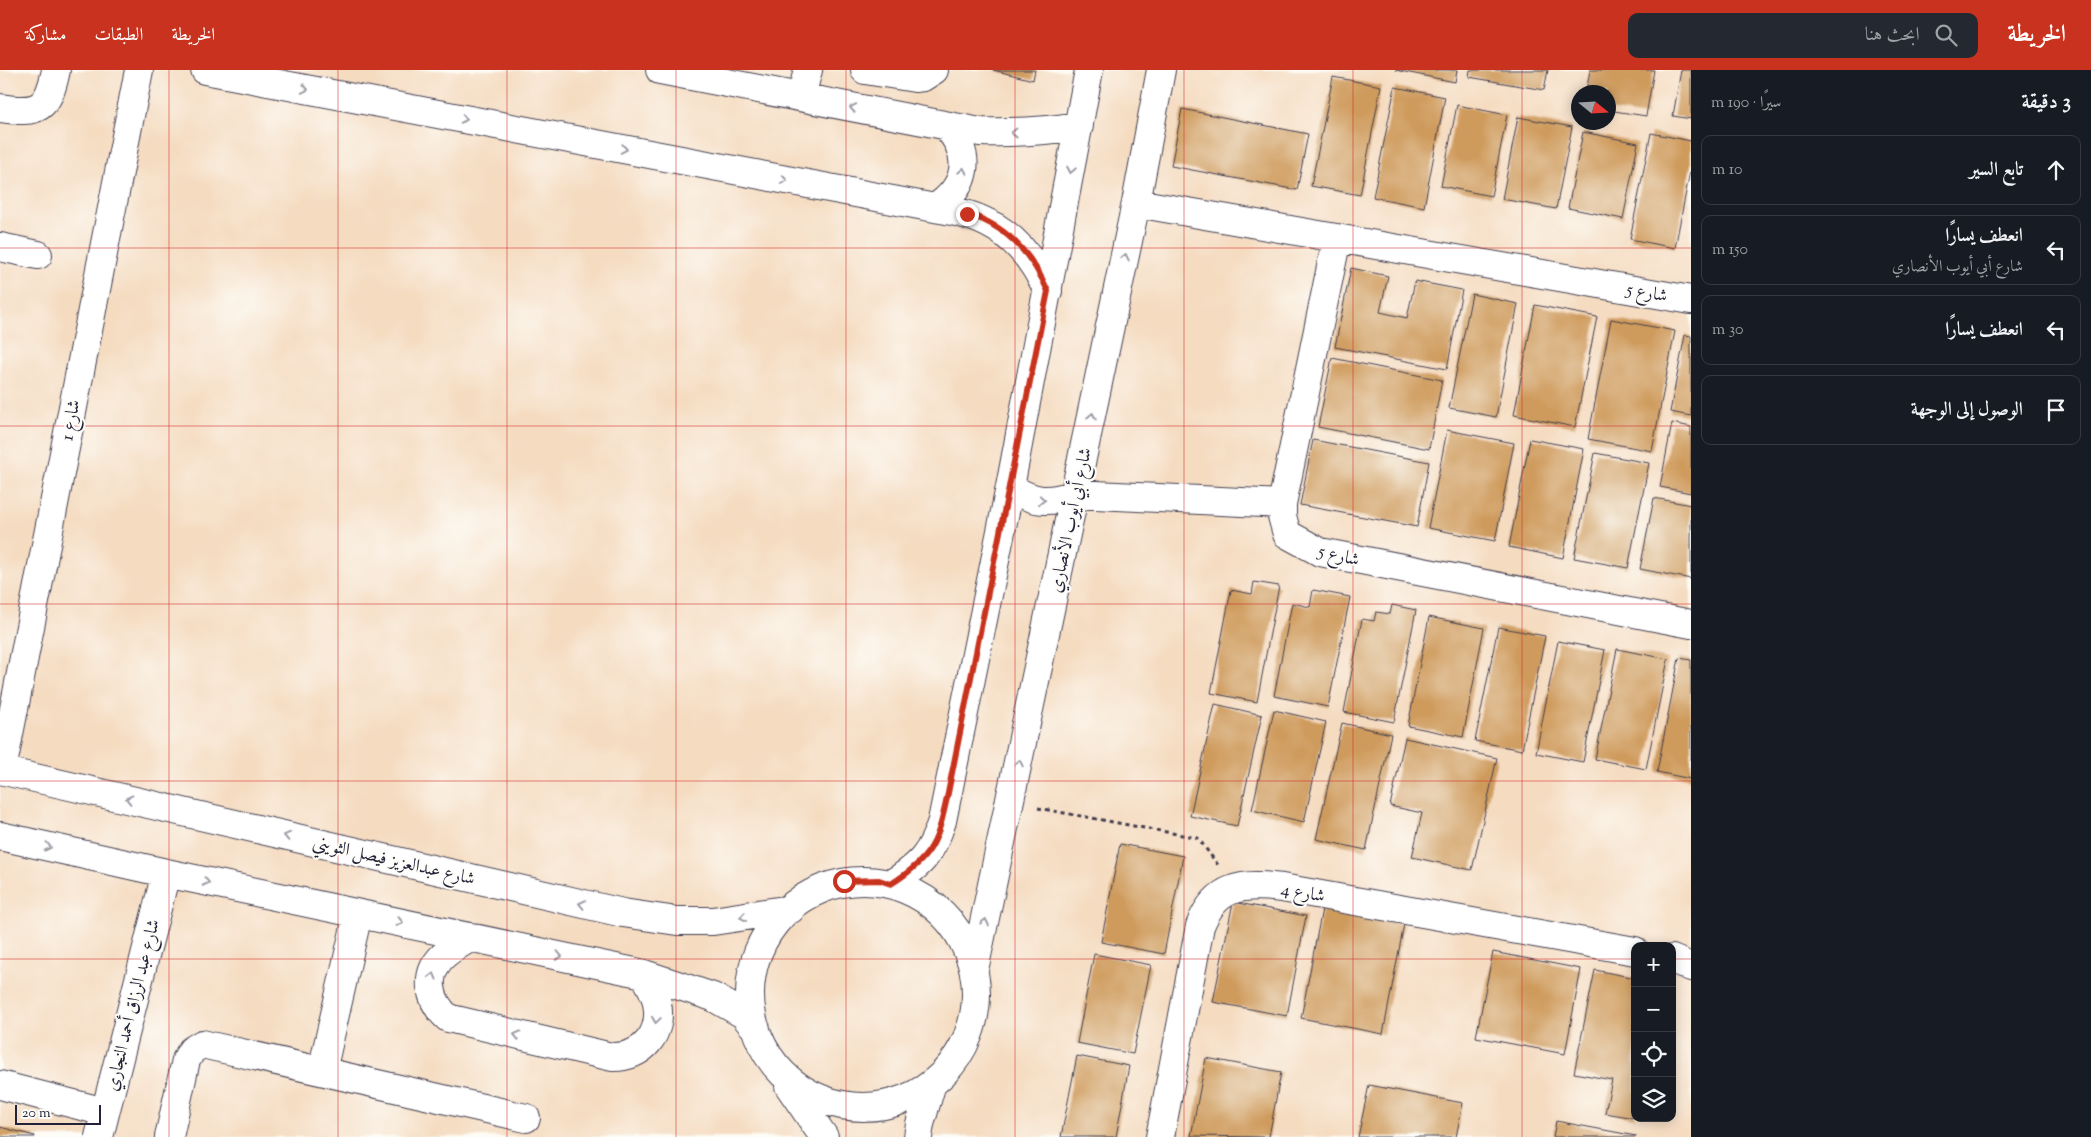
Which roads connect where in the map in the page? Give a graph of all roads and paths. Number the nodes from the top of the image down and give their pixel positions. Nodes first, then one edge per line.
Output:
1 (56, 70) edge
2 (139, 70) edge
3 (210, 70) edge
4 (660, 70) edge
5 (808, 70) edge
6 (865, 70) edge
7 (934, 70) edge
8 (1089, 70) edge
9 (1160, 70) edge
10 (801, 97) junction
11 (0, 108) edge
12 (946, 126) junction
13 (1079, 126) junction
14 (1136, 203) junction
15 (935, 208) junction
16 (1337, 238) junction
17 (0, 247) edge
18 (38, 255) dead end
19 (1048, 291) junction
20 (1691, 300) edge
21 (1010, 487) junction
22 (1076, 494) junction
23 (1282, 504) junction
24 (1691, 624) edge
25 (1, 770) edge
26 (1010, 802) junction
27 (0, 836) edge
28 (166, 873) junction
29 (891, 884) junction
30 (1227, 892) junction
31 (790, 909) junction
32 (358, 914) junction
33 (471, 937) junction
34 (1631, 950) edge
35 (1676, 961) edge
36 (1691, 967) edge
37 (974, 970) junction
38 (644, 974) junction
39 (756, 1029) junction
40 (322, 1071) junction
41 (779, 1072) junction
42 (932, 1083) junction
43 (0, 1085) edge
44 (526, 1118) dead end
45 (102, 1125) edge
46 (169, 1137) edge
47 (824, 1137) edge
48 (918, 1137) edge
49 (1160, 1137) edge

1 - 11 street
2 - 25 street, شارع 1
3 -> 15 street
4 - 10 street
5 - 10 street
6 - 7 street
8 - 13 street
9 - 14 street, شارع أبي أيوب الأنصاري
12 -> 10 street
13 -> 12 street
15 -> 12 street
13 -> 19 street
14 - 16 street, شارع 5
22 -> 14 street, شارع أبي أيوب الأنصاري
15 - 19 street
16 - 20 street, شارع 5
16 - 23 street, شارع 5
17 - 18 street
19 - 21 street
21 -> 22 street
21 - 29 street
22 - 23 street
26 -> 22 street, شارع أبي أيوب الأنصاري
23 - 24 street, شارع 5
31 -> 25 street, شارع عبدالعزيز فيصل الثويني
26 - 30 path
37 -> 26 street, شارع أبي أيوب الأنصاري
27 -> 28 street
28 -> 32 street
28 - 45 street, شارع عبد الرزاق أحمد النجاري
29 - 31 street
29 - 37 street
30 - 34 street, شارع 4
30 - 49 street, شارع 4
31 - 39 street
32 -> 33 street
32 - 40 street
33 -> 38 street
38 -> 33 street
35 - 36 street
37 - 42 street
38 - 39 street
39 - 41 street
40 - 44 street
40 - 46 street
41 - 42 street
41 - 47 street
42 - 48 street
43 - 45 street

